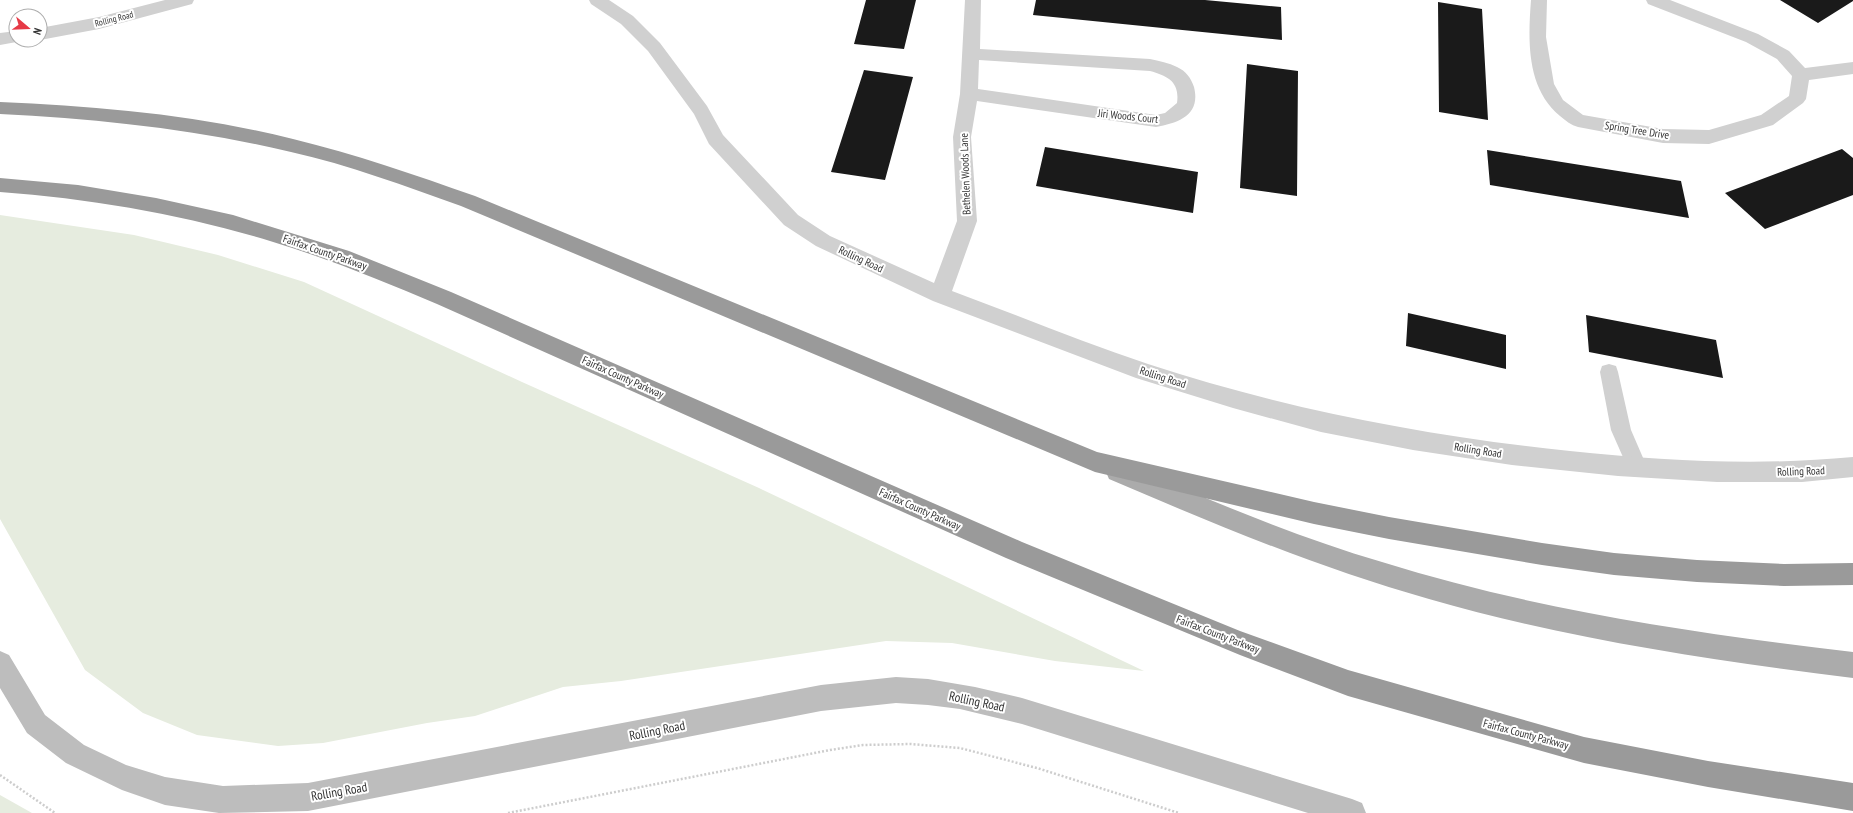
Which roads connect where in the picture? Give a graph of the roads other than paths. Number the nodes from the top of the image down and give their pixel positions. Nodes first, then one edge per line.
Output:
1 (186, 0) edge
2 (598, 0) edge
3 (973, 0) edge
4 (1539, 0) edge
5 (1654, 0) edge
6 (48, 33) edge
7 (972, 54) junction
8 (1853, 68) edge
9 (1801, 75) junction
10 (969, 94) junction
11 (0, 108) edge
12 (0, 185) edge
13 (940, 295) junction
14 (1609, 372) dead end
15 (1095, 462) junction
16 (1637, 467) junction
17 (1853, 467) edge
18 (1853, 574) edge
19 (0, 664) edge
20 (1853, 665) edge
21 (1853, 797) edge
22 (267, 806) edge
23 (1352, 813) edge

1 - 6 street, Rolling Road
2 - 13 street, Rolling Road
3 - 7 street, Bethelen Woods Lane
4 - 9 street, Spring Tree Drive
5 - 9 street
7 - 10 street, Bethelen Woods Lane
7 - 10 street, Jiri Woods Court
8 - 9 street
10 - 13 street, Bethelen Woods Lane
11 - 15 highway
12 - 21 highway, Fairfax County Parkway
13 - 16 street, Rolling Road
14 - 16 lane
15 - 18 highway
15 - 20 main road
16 - 17 street, Rolling Road
19 - 22 street, Rolling Road
22 - 23 street, Rolling Road

